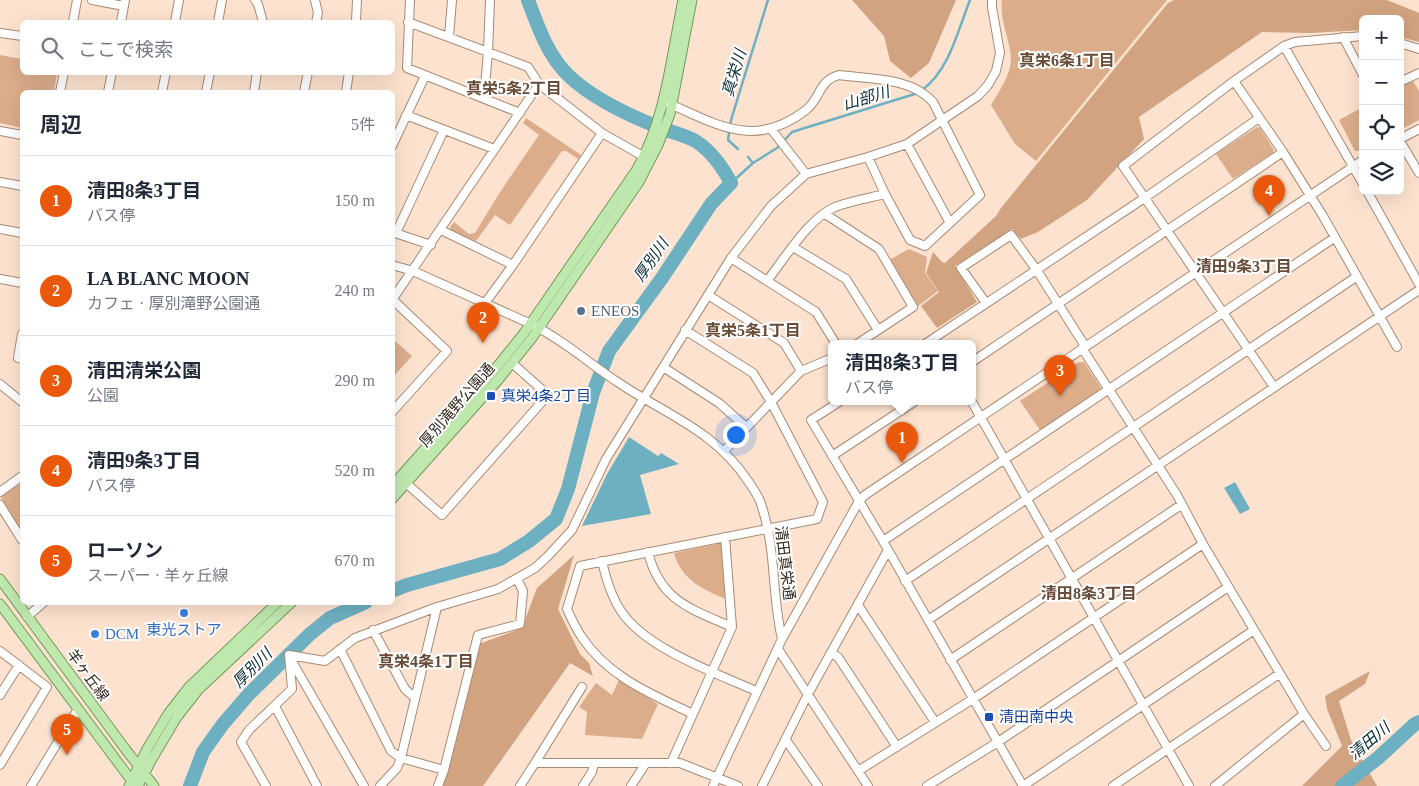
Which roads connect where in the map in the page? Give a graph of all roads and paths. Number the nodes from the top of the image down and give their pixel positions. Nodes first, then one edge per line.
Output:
1 (77, 0) edge
2 (92, 0) edge
3 (179, 0) edge
4 (222, 0) edge
5 (254, 0) edge
6 (315, 0) edge
7 (357, 0) edge
8 (410, 0) edge
9 (452, 0) edge
10 (490, 0) edge
11 (683, 0) edge
12 (692, 0) edge
13 (992, 0) edge
14 (125, 3) edge
15 (73, 20) edge
16 (121, 20) edge
17 (175, 20) edge
18 (218, 20) edge
19 (262, 20) edge
20 (316, 20) edge
21 (356, 20) edge
22 (408, 22) junction
23 (0, 33) edge
24 (20, 36) edge
25 (1359, 36) edge
26 (449, 37) junction
27 (1343, 37) junction
28 (1404, 44) edge
29 (1284, 46) junction
30 (1419, 49) edge
31 (488, 52) junction
32 (1359, 67) edge
33 (1419, 73) edge
34 (63, 75) edge
35 (111, 75) edge
36 (165, 75) edge
37 (209, 75) edge
38 (257, 75) edge
39 (307, 75) edge
40 (349, 75) edge
41 (425, 76) junction
42 (1404, 80) edge
43 (1234, 81) junction
44 (539, 84) junction
45 (60, 90) edge
46 (108, 90) edge
47 (162, 90) edge
48 (206, 90) edge
49 (254, 90) edge
50 (304, 90) edge
51 (346, 90) edge
52 (484, 98) junction
53 (666, 108) junction
54 (520, 113) junction
55 (406, 115) junction
56 (1259, 118) junction
57 (942, 120) junction
58 (1419, 129) edge
59 (444, 130) junction
60 (0, 131) edge
61 (773, 132) junction
62 (602, 133) junction
63 (20, 135) edge
64 (1404, 138) edge
65 (395, 139) edge
66 (907, 144) junction
67 (1404, 147) edge
68 (494, 149) junction
69 (1283, 152) junction
70 (868, 157) junction
71 (647, 159) junction
72 (1359, 162) edge
73 (1352, 166) junction
74 (1419, 173) edge
75 (806, 174) junction
76 (1359, 177) edge
77 (0, 182) edge
78 (20, 186) edge
79 (885, 194) junction
80 (1310, 194) junction
81 (1369, 195) edge
82 (1146, 197) junction
83 (825, 214) junction
84 (950, 223) junction
85 (0, 229) edge
86 (1168, 229) junction
87 (395, 230) edge
88 (440, 230) junction
89 (395, 232) edge
90 (20, 233) edge
91 (1334, 238) junction
92 (430, 245) junction
93 (793, 247) junction
94 (731, 258) junction
95 (513, 265) junction
96 (395, 266) edge
97 (1036, 270) junction
98 (413, 271) junction
99 (1196, 271) junction
100 (1356, 277) junction
101 (0, 279) edge
102 (767, 281) junction
103 (20, 283) edge
104 (1419, 284) edge
105 (1419, 290) edge
106 (708, 295) junction
107 (395, 296) edge
108 (395, 301) edge
109 (485, 303) junction
110 (986, 303) junction
111 (1058, 304) junction
112 (1223, 312) junction
113 (1380, 316) junction
114 (531, 324) junction
115 (540, 328) junction
116 (686, 330) junction
117 (878, 330) junction
118 (834, 340) edge
119 (863, 340) edge
120 (938, 340) edge
121 (20, 346) edge
122 (1084, 347) junction
123 (1397, 347) dead end
124 (1249, 350) junction
125 (20, 358) edge
126 (976, 359) edge
127 (828, 360) edge
128 (512, 363) junction
129 (663, 367) junction
130 (801, 371) junction
131 (0, 384) edge
132 (1274, 387) junction
133 (1109, 389) junction
134 (643, 399) junction
135 (20, 400) edge
136 (771, 402) junction
137 (834, 405) edge
138 (909, 405) edge
139 (974, 405) edge
140 (395, 409) edge
141 (980, 417) junction
142 (746, 427) junction
143 (1133, 428) junction
144 (724, 451) junction
145 (832, 456) junction
146 (1004, 460) junction
147 (1158, 466) junction
148 (20, 477) edge
149 (395, 483) edge
150 (406, 483) junction
151 (0, 492) edge
152 (395, 495) edge
153 (1026, 500) junction
154 (859, 501) junction
155 (0, 505) edge
156 (1181, 505) junction
157 (768, 528) junction
158 (20, 537) edge
159 (725, 538) junction
160 (1050, 539) junction
161 (883, 541) junction
162 (1203, 544) junction
163 (888, 550) junction
164 (648, 552) junction
165 (602, 561) junction
166 (0, 579) edge
167 (517, 579) junction
168 (1071, 579) junction
169 (905, 581) junction
170 (1228, 587) junction
171 (0, 604) edge
172 (41, 605) edge
173 (278, 605) edge
174 (858, 605) junction
175 (437, 607) junction
176 (27, 617) junction
177 (1094, 618) junction
178 (928, 620) junction
179 (732, 627) junction
180 (372, 630) junction
181 (1254, 630) junction
182 (782, 639) junction
183 (778, 649) junction
184 (340, 650) junction
185 (0, 652) edge
186 (831, 653) junction
187 (289, 655) junction
188 (950, 660) junction
189 (1118, 661) junction
190 (19, 665) junction
191 (713, 672) junction
192 (1279, 674) junction
193 (582, 687) dead end
194 (756, 691) junction
195 (808, 694) junction
196 (0, 695) edge
197 (415, 698) junction
198 (973, 699) junction
199 (1142, 705) junction
200 (275, 706) junction
201 (78, 709) junction
202 (693, 714) junction
203 (1304, 714) junction
204 (935, 722) junction
205 (786, 740) junction
206 (998, 742) junction
207 (1326, 746) dead end
208 (897, 747) junction
209 (1168, 749) junction
210 (401, 758) junction
211 (535, 763) junction
212 (594, 763) junction
213 (646, 763) junction
214 (671, 763) junction
215 (0, 765) edge
216 (142, 768) junction
217 (444, 770) junction
218 (858, 771) junction
219 (717, 777) junction
220 (134, 785) edge
221 (31, 786) edge
222 (154, 786) edge
223 (266, 786) edge
224 (317, 786) edge
225 (364, 786) edge
226 (380, 786) edge
227 (438, 786) edge
228 (520, 786) edge
229 (583, 786) edge
230 (631, 786) edge
231 (713, 786) edge
232 (738, 786) edge
233 (762, 786) edge
234 (818, 786) edge
235 (868, 786) edge
236 (927, 786) edge
237 (1023, 786) edge
238 (1113, 786) edge
239 (1189, 786) edge
240 (1215, 786) edge

1 - 15 street
2 - 14 street
3 - 17 street
4 - 18 street
5 - 19 street
6 - 20 street
7 - 21 street
8 - 22 street
9 - 26 street
10 - 31 street
11 - 53 main road
12 - 53 main road
13 - 57 street
14 - 16 street
22 - 26 street
22 - 41 street
23 - 24 street
25 - 27 street
26 - 31 street
27 - 29 street
27 - 32 street
28 - 30 street
29 - 43 street
29 - 73 street
31 - 44 street
31 - 52 street
33 - 42 street
34 - 45 street
35 - 46 street
36 - 47 street
37 - 48 street
38 - 49 street
39 - 50 street
40 - 51 street
41 - 52 street
41 - 55 street
43 - 56 street
43 - 82 street
44 - 54 street
44 - 62 street
52 - 54 street
53 - 61 street
53 - 71 main road
54 - 68 street
55 - 59 street
55 - 65 street
56 - 69 street
56 - 82 street
57 - 61 street
57 - 66 street
57 - 84 street
58 - 64 street
59 - 68 street
59 - 87 street
60 - 63 street
61 - 75 street
62 - 71 street
62 - 95 street
66 - 70 street
66 - 84 street
67 - 74 street
68 - 88 street
69 - 80 street
69 - 86 street
70 - 75 street
70 - 79 street
71 - 114 main road, 厚別滝野公園通
71 - 115 main road, 厚別滝野公園通
72 - 73 street
73 - 76 street
73 - 80 street
75 - 94 street
77 - 78 street
79 - 83 street
79 - 84 street
80 - 91 street
80 - 99 street
81 - 104 street
82 - 86 street
82 - 97 street
83 - 93 street
83 - 117 street
85 - 90 street
86 - 99 street
86 - 111 street
88 - 92 street
88 - 95 street
89 - 92 street
91 - 100 street
91 - 112 street
92 - 98 street
93 - 102 street
93 - 117 street
94 - 102 street
94 - 106 street
95 - 109 street
96 - 98 street, 清田真栄通
97 - 110 street
97 - 110 street
97 - 111 street
98 - 107 street
98 - 109 street, 清田真栄通
99 - 112 street
99 - 122 street
100 - 113 street
100 - 124 street
101 - 103 street
102 - 118 street
105 - 113 street
106 - 116 street
106 - 130 street
108 - 140 street
109 - 114 street, 清田真栄通
110 - 120 street
111 - 122 street
111 - 126 street
112 - 124 street
112 - 133 street
113 - 123 street
113 - 132 street
114 - 115 street, 清田真栄通
114 - 149 main road, 厚別滝野公園通
115 - 128 main road, 厚別滝野公園通
115 - 134 street, 清田真栄通
116 - 129 street
116 - 136 street
117 - 119 street
121 - 125 street
122 - 133 street
122 - 141 street
124 - 132 street
124 - 143 street
127 - 130 street
128 - 150 main road, 厚別滝野公園通
128 - 150 street
129 - 134 street
129 - 142 street
130 - 136 street
131 - 135 street
132 - 147 street
133 - 143 street
133 - 146 street
134 - 144 street, 清田真栄通
134 - 167 street
136 - 142 street
136 - 157 street
137 - 145 street
138 - 145 street
139 - 141 street
141 - 146 street
141 - 154 street
142 - 144 street
143 - 147 street
143 - 153 street
144 - 157 street, 清田真栄通
145 - 154 street
146 - 153 street
146 - 161 street
147 - 156 street
147 - 160 street
148 - 151 street
150 - 152 main road, 厚別滝野公園通
153 - 160 street
153 - 169 street
154 - 161 street
154 - 182 street
155 - 158 street
156 - 162 street
156 - 168 street
157 - 159 street
157 - 182 street, 清田真栄通
159 - 164 street
159 - 179 street
160 - 168 street
160 - 178 street
161 - 163 street
162 - 170 street
162 - 177 street
163 - 169 street
163 - 174 street
164 - 165 street
164 - 179 street
165 - 191 street
165 - 202 street
166 - 176 main road, 羊ヶ丘線
167 - 175 street
167 - 217 street
168 - 177 street
168 - 188 street
169 - 178 street
170 - 181 street
170 - 189 street
171 - 201 main road, 羊ヶ丘線
172 - 176 street
173 - 216 main road
174 - 186 street
174 - 204 street
175 - 180 street
175 - 197 street
176 - 216 main road, 羊ヶ丘線
177 - 189 street
177 - 198 street
178 - 188 street
179 - 191 street
180 - 184 street
180 - 197 street
181 - 192 street
181 - 199 street
182 - 183 street
183 - 194 street
183 - 195 street
184 - 187 street
184 - 210 street
185 - 190 street
186 - 195 street
186 - 208 street
187 - 200 street
187 - 225 street
188 - 198 street
189 - 199 street
189 - 206 street
190 - 196 street
190 - 215 street
191 - 194 street
191 - 202 street
192 - 203 street
192 - 209 street
193 - 211 street
194 - 219 street
195 - 205 street
195 - 218 street
197 - 210 street
198 - 204 street
198 - 206 street
199 - 209 street
199 - 237 street
200 - 223 street
200 - 224 street
201 - 220 main road, 羊ヶ丘線
201 - 221 street
202 - 214 street
203 - 207 street
203 - 240 street
204 - 208 street
205 - 233 street
205 - 234 street
206 - 236 street
206 - 237 street
208 - 218 street
209 - 238 street
209 - 239 street
210 - 217 street
210 - 226 street
211 - 212 street
211 - 228 street
212 - 213 street
212 - 229 street
213 - 214 street
213 - 230 street
214 - 219 street
216 - 220 main road
216 - 222 main road, 羊ヶ丘線
217 - 227 street
218 - 235 street
219 - 231 street
219 - 232 street

